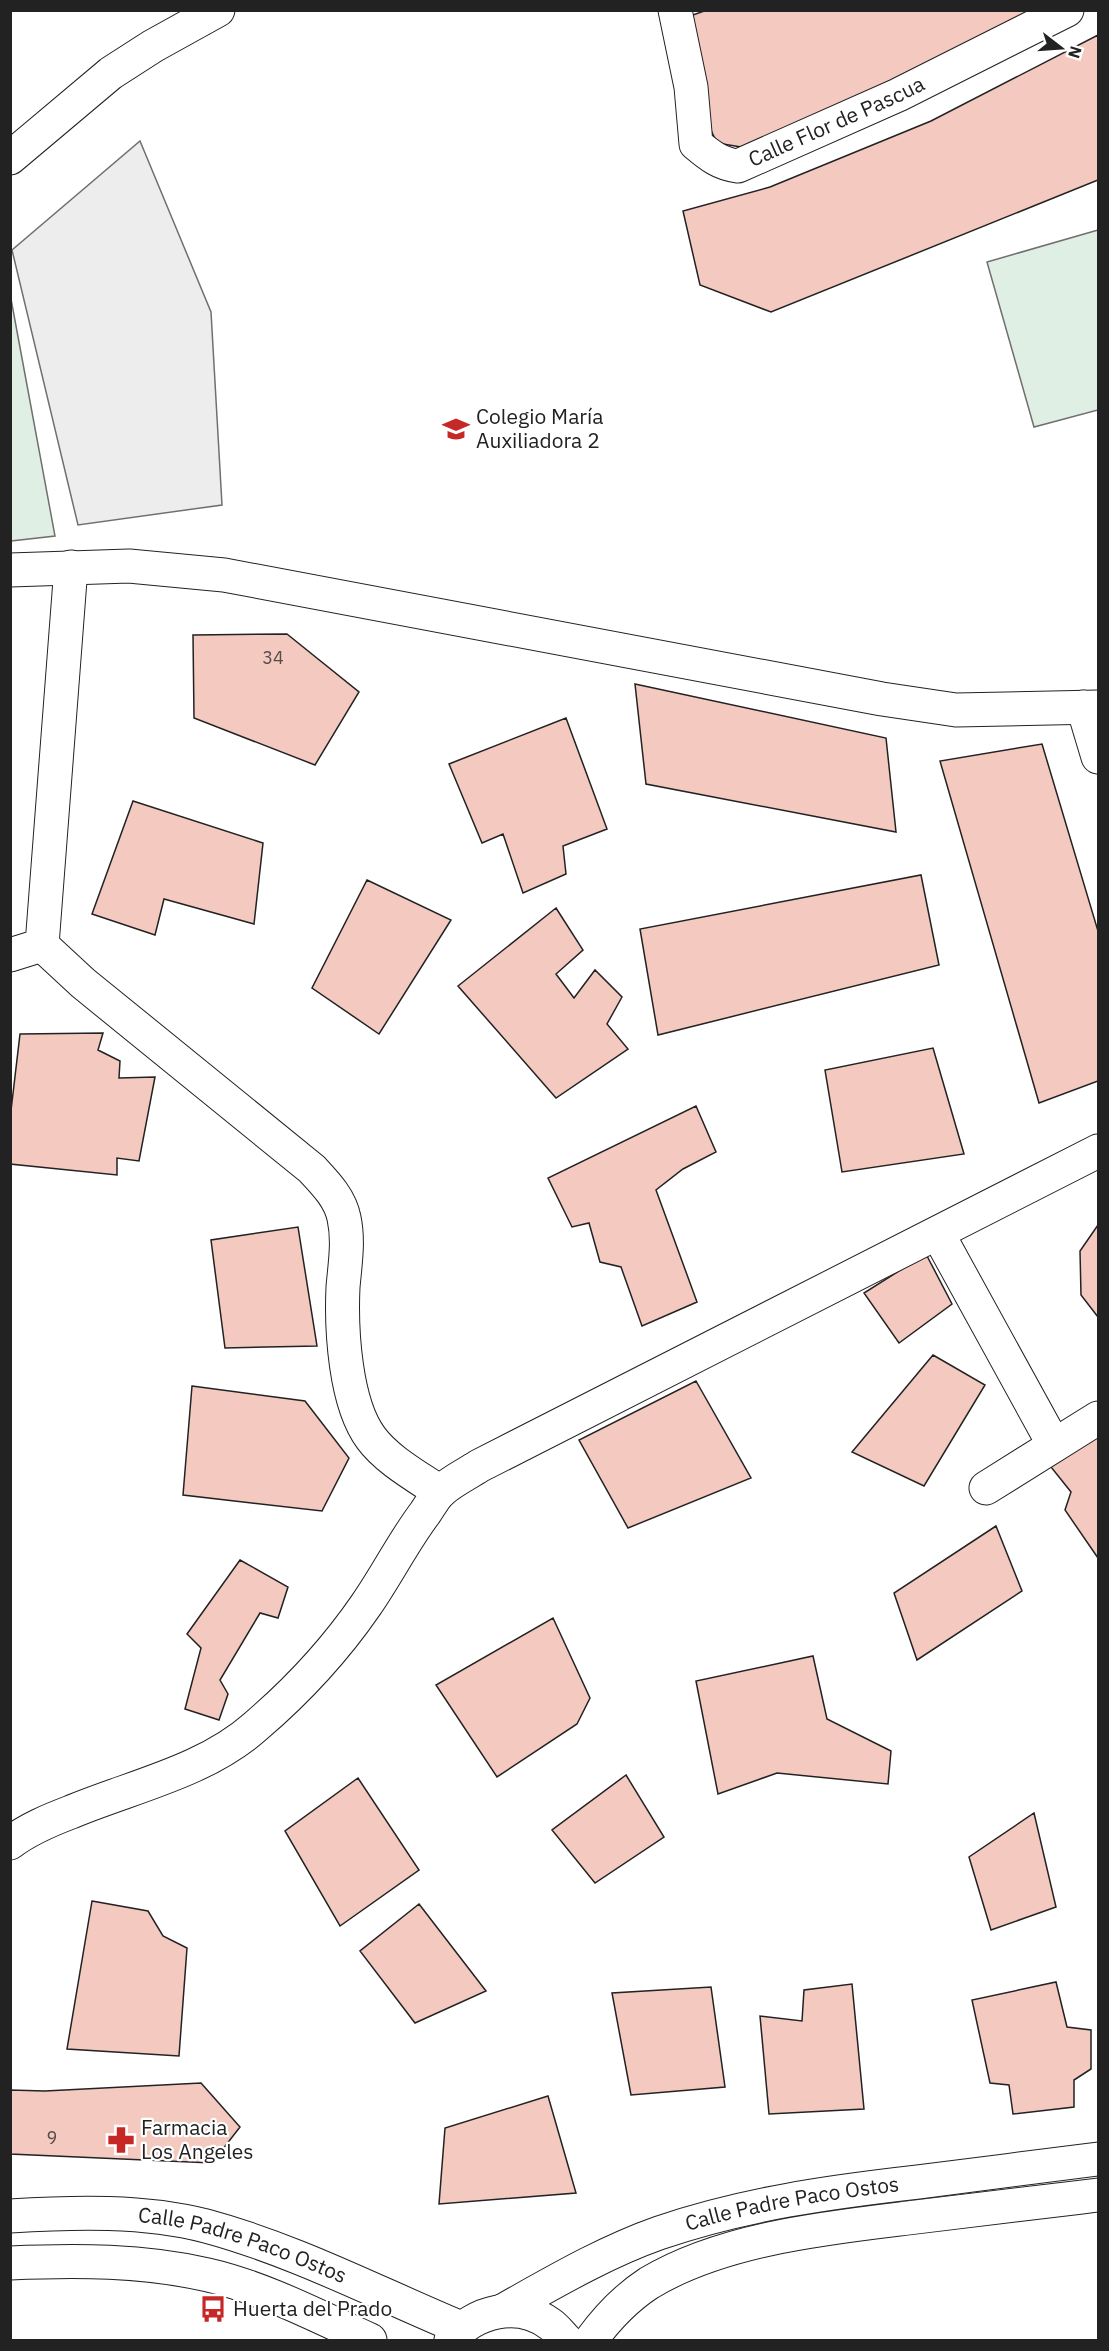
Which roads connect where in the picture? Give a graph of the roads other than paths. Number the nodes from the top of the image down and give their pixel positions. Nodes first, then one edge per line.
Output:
1 (218, 10) edge
2 (675, 10) edge
3 (1067, 10) edge
4 (10, 158) edge
5 (71, 567) junction
6 (10, 570) edge
7 (1091, 707) edge
8 (1098, 757) edge
9 (42, 945) junction
10 (10, 955) edge
11 (1098, 1151) edge
12 (938, 1234) junction
13 (1098, 1418) edge
14 (1054, 1445) junction
15 (986, 1488) dead end
16 (440, 1492) junction
17 (10, 1843) edge
18 (1098, 2159) edge
19 (1098, 2195) edge
20 (10, 2216) edge
21 (10, 2263) edge
22 (504, 2310) junction
23 (456, 2334) edge
24 (370, 2340) edge
25 (567, 2340) edge
26 (591, 2340) edge

1 - 4 street
2 - 3 street, Calle Flor de Pascua
5 - 6 street
5 - 7 street
5 - 9 street
7 - 8 street
9 - 10 street
9 - 16 street
11 - 12 street
12 - 14 street
12 - 16 street
13 - 14 street
14 - 15 street
16 - 17 street
18 - 22 street, Calle Padre Paco Ostos
19 - 26 street, Calle Padre Paco Ostos
20 - 23 street, Calle Padre Paco Ostos
21 - 24 street, Calle Padre Paco Ostos
22 - 23 street, Calle Padre Paco Ostos
22 - 25 street

